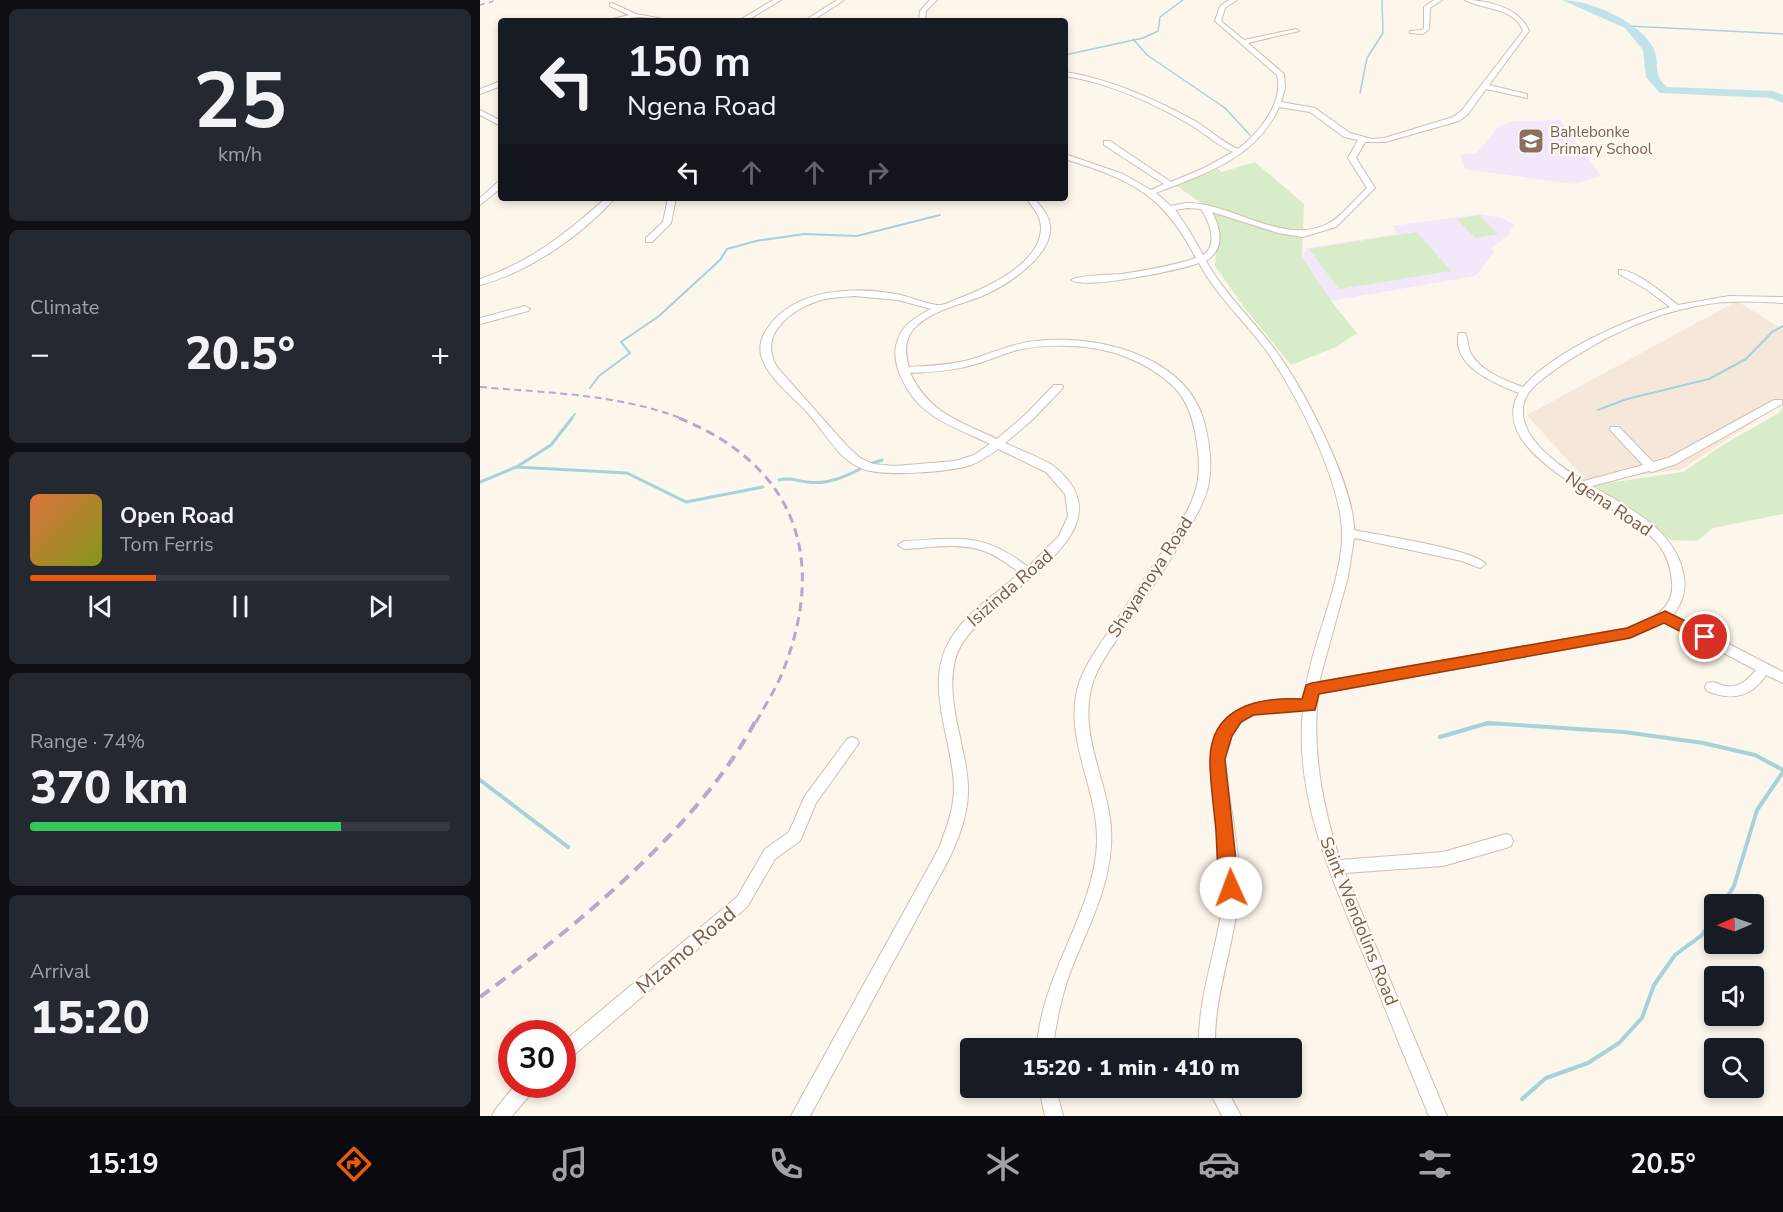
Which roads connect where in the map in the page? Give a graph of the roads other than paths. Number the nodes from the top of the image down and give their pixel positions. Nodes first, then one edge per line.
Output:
1 (778, 0) edge
2 (841, 0) edge
3 (934, 0) edge
4 (1234, 0) edge
5 (1439, 0) edge
6 (1468, 0) edge
7 (612, 4) dead end
8 (634, 15) junction
9 (621, 18) edge
10 (661, 18) edge
11 (746, 18) edge
12 (812, 18) edge
13 (922, 18) edge
14 (1296, 31) dead end
15 (1412, 32) dead end
16 (1242, 42) junction
17 (1068, 75) edge
18 (498, 84) edge
19 (1484, 86) junction
20 (482, 90) edge
21 (498, 92) edge
22 (1524, 96) dead end
23 (1277, 104) junction
24 (480, 112) edge
25 (498, 122) edge
26 (1362, 140) junction
27 (1107, 143) dead end
28 (1239, 152) junction
29 (1068, 157) edge
30 (1169, 184) junction
31 (498, 187) edge
32 (1150, 193) junction
33 (608, 201) edge
34 (671, 201) edge
35 (1033, 201) edge
36 (480, 202) edge
37 (1204, 207) junction
38 (1169, 208) junction
39 (649, 240) dead end
40 (1202, 262) junction
41 (1622, 272) dead end
42 (1076, 280) dead end
43 (480, 282) edge
44 (1783, 300) edge
45 (938, 308) junction
46 (1677, 308) junction
47 (525, 309) dead end
48 (480, 321) edge
49 (1462, 334) dead end
50 (904, 370) junction
51 (1058, 387) dead end
52 (1524, 392) junction
53 (1778, 402) dead end
54 (1615, 429) dead end
55 (996, 443) junction
56 (1652, 468) junction
57 (1582, 485) junction
58 (1348, 533) junction
59 (904, 545) dead end
60 (1480, 564) dead end
61 (1027, 572) junction
62 (1665, 616) junction
63 (1764, 668) junction
64 (1783, 678) edge
65 (1712, 687) dead end
66 (1312, 689) junction
67 (1309, 705) junction
68 (852, 743) dead end
69 (1506, 841) dead end
70 (1335, 867) junction
71 (1046, 1038) edge
72 (1207, 1038) edge
73 (576, 1042) edge
74 (516, 1098) edge
75 (1050, 1098) edge
76 (1222, 1098) edge
77 (501, 1116) edge
78 (800, 1116) edge
79 (1054, 1116) edge
80 (1232, 1116) edge
81 (1438, 1116) edge

1 - 11 street
2 - 12 street
3 - 13 street
4 - 16 street
5 - 15 street
6 - 19 street
7 - 8 street
8 - 9 street
8 - 10 street
14 - 16 street
16 - 23 street
17 - 28 street
18 - 20 street
19 - 22 street
19 - 26 street
20 - 21 street
23 - 26 street
23 - 28 street
24 - 25 street
26 - 37 street
27 - 30 street
28 - 30 street
29 - 32 street, Saint Wendolins Road
30 - 32 street
31 - 36 street
32 - 38 street, Saint Wendolins Road
33 - 43 street
34 - 39 street
35 - 45 street, Isizinda Road
37 - 38 street
37 - 40 street
38 - 40 street, Saint Wendolins Road
40 - 42 street
40 - 58 street, Saint Wendolins Road
41 - 46 street
44 - 46 street
45 - 50 street, Isizinda Road
45 - 55 street
46 - 52 street
47 - 48 street
49 - 52 street
50 - 55 street, Isizinda Road
50 - 71 street, Shayamoya Road
51 - 55 street
52 - 57 street, Ngena Road
53 - 56 street
54 - 56 street
55 - 61 street, Isizinda Road
56 - 57 street
57 - 62 street, Ngena Road
58 - 60 street
58 - 66 street, Saint Wendolins Road
59 - 61 street
61 - 78 street, Isizinda Road
62 - 63 street
62 - 66 street
63 - 64 street
63 - 65 street
66 - 67 street, Saint Wendolins Road
67 - 70 street, Saint Wendolins Road
67 - 72 street
68 - 73 street, Mzamo Road
69 - 70 street
70 - 81 street, Saint Wendolins Road
74 - 77 street
75 - 79 street
76 - 80 street

